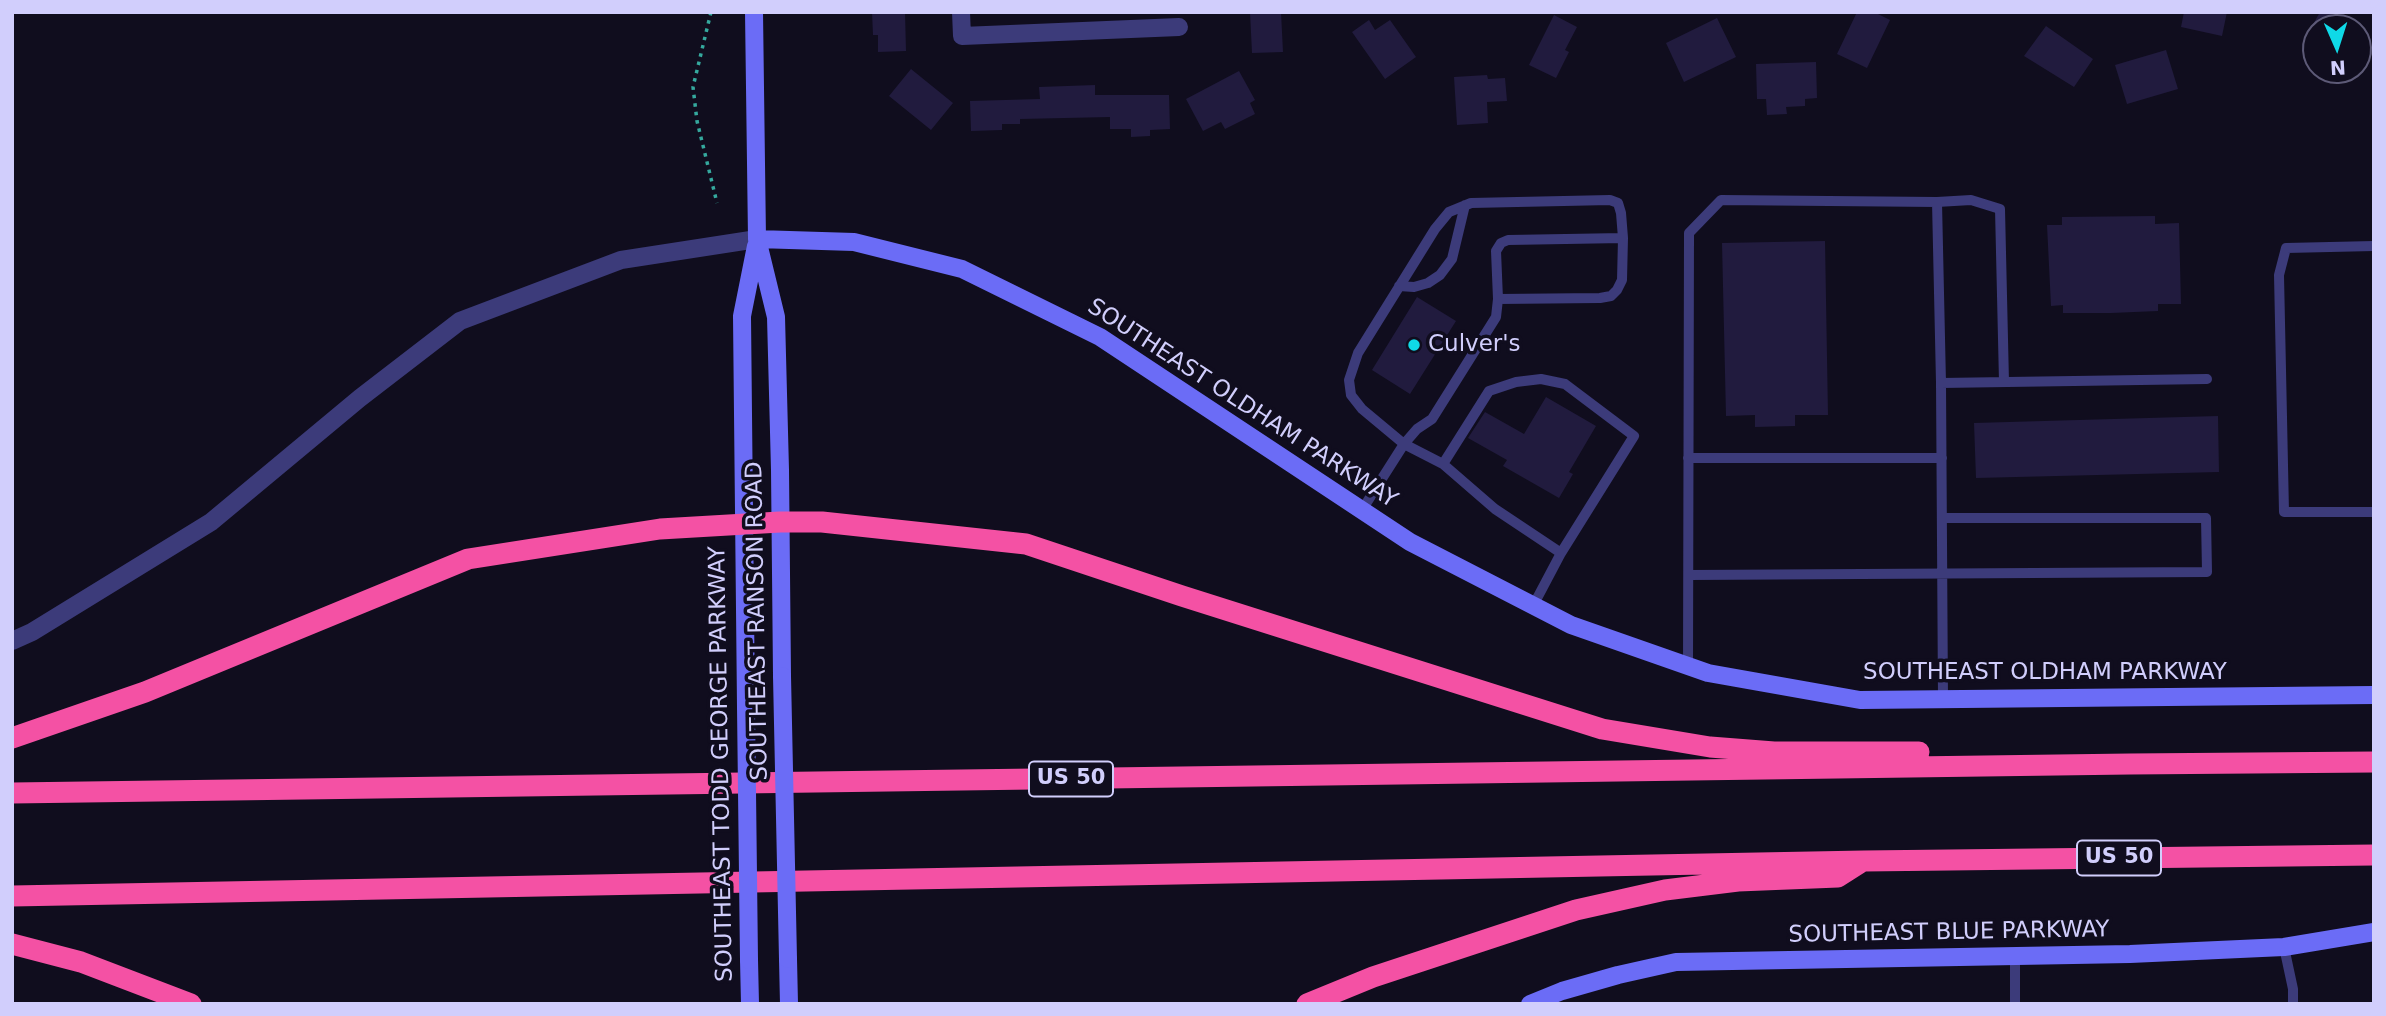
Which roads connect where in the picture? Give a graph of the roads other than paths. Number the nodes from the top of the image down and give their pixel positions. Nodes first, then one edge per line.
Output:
1 (754, 12) edge
2 (961, 12) edge
3 (1179, 27) dead end
4 (1937, 202) junction
5 (1465, 205) junction
6 (1623, 238) junction
7 (757, 239) junction
8 (2374, 246) edge
9 (1399, 286) junction
10 (1498, 299) junction
11 (2207, 379) dead end
12 (2004, 382) junction
13 (1941, 383) junction
14 (1404, 444) junction
15 (1688, 458) junction
16 (1941, 458) junction
17 (1443, 464) junction
18 (1362, 510) junction
19 (2374, 512) edge
20 (1942, 518) junction
21 (780, 522) junction
22 (743, 524) junction
23 (1561, 553) junction
24 (1689, 575) junction
25 (1943, 575) junction
26 (1533, 606) junction
27 (12, 641) edge
28 (1688, 666) junction
29 (2374, 695) edge
30 (1943, 699) junction
31 (12, 738) edge
32 (2374, 762) edge
33 (2130, 764) junction
34 (12, 793) edge
35 (2374, 855) edge
36 (1864, 861) junction
37 (12, 896) edge
38 (2374, 932) edge
39 (12, 944) edge
40 (2284, 947) junction
41 (2015, 958) junction
42 (1566, 997) edge
43 (191, 1004) edge
44 (750, 1004) edge
45 (789, 1004) edge
46 (1307, 1004) edge
47 (1531, 1004) edge
48 (2015, 1004) edge
49 (2293, 1004) edge

1 - 7 street, SOUTHEAST RANSON ROAD
2 - 3 street
4 - 12 lane
4 - 13 lane
4 - 15 lane
5 - 6 lane
5 - 9 lane
5 - 9 lane
6 - 10 lane
6 - 10 lane
7 - 18 street, SOUTHEAST OLDHAM PARKWAY
7 - 21 street, SOUTHEAST RANSON ROAD
7 - 22 street, SOUTHEAST RANSON ROAD
7 - 27 street, SOUTHEAST OLDHAM PARKWAY
8 - 19 lane
9 - 14 lane
10 - 14 lane
11 - 12 lane
12 - 13 lane
13 - 16 lane
14 - 17 lane
14 - 18 lane
15 - 16 lane
15 - 24 lane
16 - 20 lane
17 - 23 lane
17 - 23 lane
18 - 26 street, SOUTHEAST OLDHAM PARKWAY
20 - 25 lane
20 - 25 lane
21 - 22 highway
21 - 33 highway
21 - 45 street, SOUTHEAST RANSON ROAD, bridge
22 - 31 highway
22 - 44 street, SOUTHEAST TODD GEORGE PARKWAY, bridge
23 - 26 lane
24 - 25 lane
24 - 28 lane
25 - 30 lane
26 - 28 street, SOUTHEAST OLDHAM PARKWAY
28 - 30 street, SOUTHEAST OLDHAM PARKWAY
29 - 30 street, SOUTHEAST OLDHAM PARKWAY
32 - 33 highway, US 50
33 - 34 highway, US 50
35 - 36 highway, US 50
36 - 37 highway, US 50
36 - 46 highway
38 - 40 street, SOUTHEAST BLUE PARKWAY
39 - 43 highway
40 - 41 street, SOUTHEAST BLUE PARKWAY
40 - 49 lane
41 - 42 street, SOUTHEAST BLUE PARKWAY
41 - 48 lane
42 - 47 street, SOUTHEAST BLUE PARKWAY

